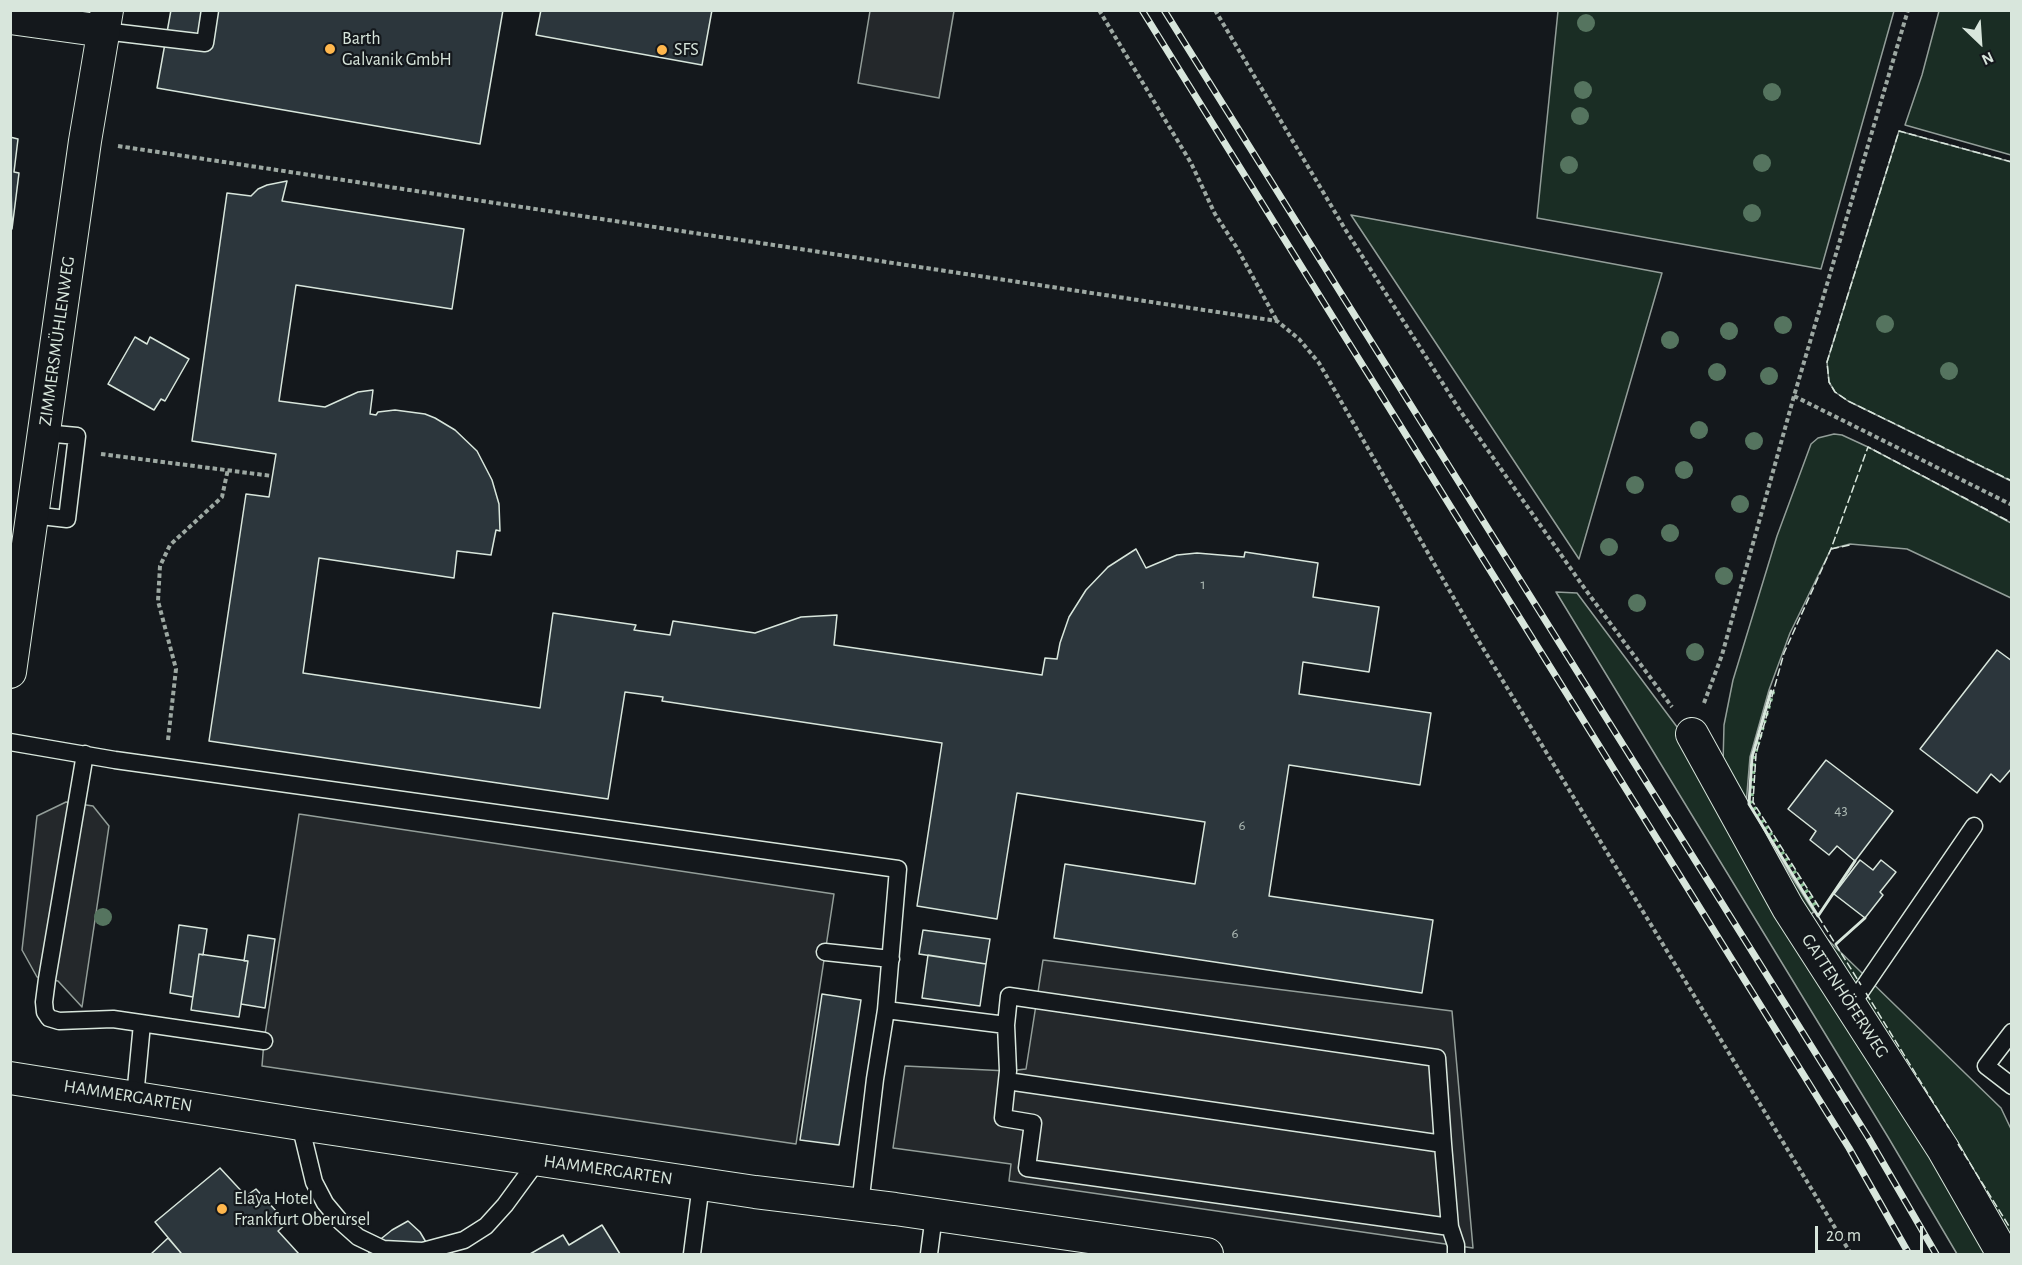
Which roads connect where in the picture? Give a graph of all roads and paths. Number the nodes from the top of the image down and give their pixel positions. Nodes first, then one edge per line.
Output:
1 (210, 10) edge
2 (1099, 10) edge
3 (1215, 10) edge
4 (1908, 10) edge
5 (10, 18) edge
6 (105, 21) edge
7 (85, 141) junction
8 (1277, 321) junction
9 (1794, 396) junction
10 (44, 433) junction
11 (75, 452) junction
12 (228, 469) junction
13 (273, 476) dead end
14 (2012, 506) edge
15 (32, 515) junction
16 (10, 672) edge
17 (1692, 734) junction
18 (10, 742) edge
19 (85, 754) junction
20 (164, 766) junction
21 (1974, 826) dead end
22 (825, 952) dead end
23 (891, 959) junction
24 (1852, 1004) junction
25 (885, 1010) junction
26 (142, 1024) junction
27 (1006, 1024) junction
28 (2012, 1032) edge
29 (264, 1041) dead end
30 (10, 1078) edge
31 (1007, 1081) junction
32 (2012, 1086) edge
33 (135, 1097) junction
34 (300, 1124) junction
35 (1443, 1144) junction
36 (538, 1160) junction
37 (701, 1184) junction
38 (860, 1205) junction
39 (934, 1215) junction
40 (1450, 1227) junction
41 (692, 1254) edge
42 (929, 1254) edge
43 (1207, 1254) edge
44 (1456, 1254) edge
45 (1851, 1254) edge
46 (2003, 1254) edge

1 - 6 lane
2 - 8 path
3 - 17 path
4 - 9 path
5 - 6 street
6 - 7 street, ZIMMERSMÜHLENWEG
7 - 8 path
7 - 10 street, ZIMMERSMÜHLENWEG
8 - 45 path
9 - 14 path
9 - 17 path
10 - 11 lane
10 - 15 street, ZIMMERSMÜHLENWEG
11 - 12 path
11 - 15 lane
12 - 13 path
12 - 20 path
15 - 16 street, ZIMMERSMÜHLENWEG
17 - 24 street, GATTENHÖFERWEG
18 - 19 lane
19 - 20 lane
19 - 26 lane
20 - 23 lane
21 - 24 lane
22 - 23 lane
23 - 25 lane
24 - 46 street, GATTENHÖFERWEG
25 - 27 lane
25 - 38 lane
26 - 29 lane
26 - 33 lane
27 - 31 lane
27 - 35 lane
28 - 32 lane
30 - 33 street, HAMMERGARTEN
31 - 35 lane
31 - 40 lane
33 - 34 street, HAMMERGARTEN
34 - 36 street, HAMMERGARTEN
34 - 36 lane
35 - 40 lane
36 - 37 street, HAMMERGARTEN
37 - 38 street, HAMMERGARTEN
37 - 41 lane
38 - 39 street, HAMMERGARTEN
39 - 42 lane
39 - 43 street, HAMMERGARTEN
40 - 44 lane

